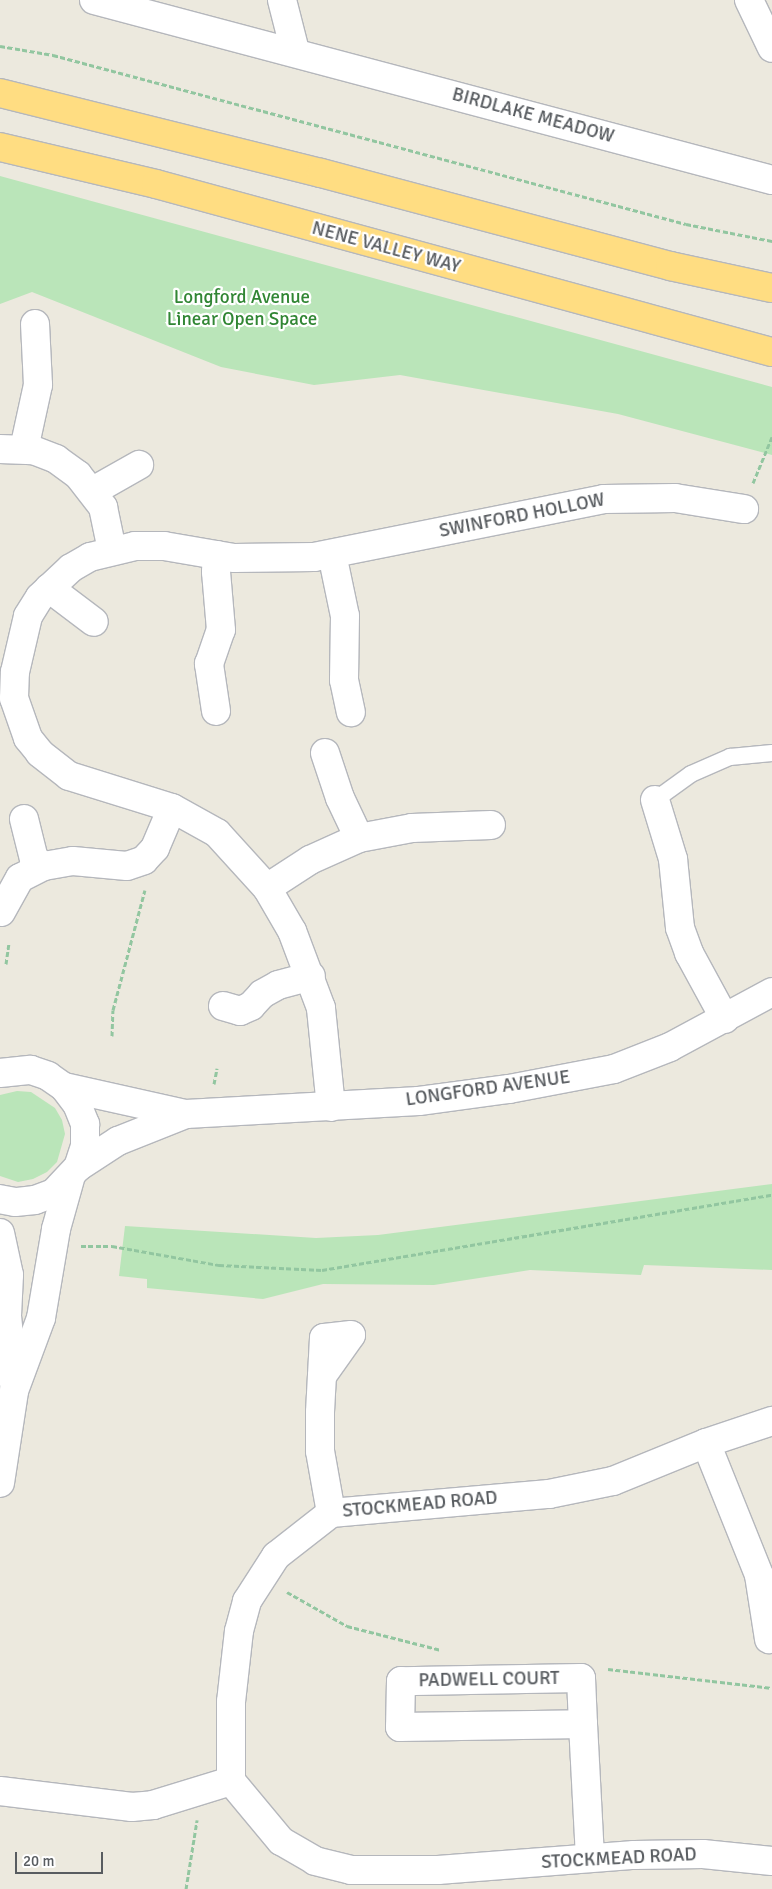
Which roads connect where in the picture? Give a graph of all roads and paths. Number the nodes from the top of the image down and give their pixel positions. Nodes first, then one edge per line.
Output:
1 (94, 0) edge
2 (282, 0) edge
3 (749, 0) edge
4 (0, 46) edge
5 (772, 48) edge
6 (295, 51) junction
7 (0, 93) edge
8 (0, 147) edge
9 (772, 180) edge
10 (772, 241) edge
11 (772, 288) edge
12 (35, 324) dead end
13 (772, 352) edge
14 (772, 437) edge
15 (12, 449) edge
16 (140, 466) dead end
17 (94, 491) junction
18 (744, 510) joint
19 (112, 550) junction
20 (332, 554) junction
21 (217, 555) junction
22 (49, 588) junction
23 (94, 622) dead end
24 (216, 711) dead end
25 (352, 712) dead end
26 (325, 753) dead end
27 (772, 753) edge
28 (655, 800) joint
29 (172, 808) junction
30 (24, 820) dead end
31 (491, 825) dead end
32 (359, 838) junction
33 (44, 866) junction
34 (148, 880) dead end
35 (267, 888) junction
36 (1, 912) edge
37 (9, 942) dead end
38 (6, 964) dead end
39 (310, 976) junction
40 (772, 992) edge
41 (223, 1006) dead end
42 (725, 1019) junction
43 (112, 1036) dead end
44 (217, 1068) dead end
45 (0, 1073) edge
46 (64, 1087) junction
47 (214, 1087) dead end
48 (332, 1107) junction
49 (186, 1114) junction
50 (74, 1173) junction
51 (772, 1194) edge
52 (0, 1199) edge
53 (0, 1233) edge
54 (78, 1246) dead end
55 (322, 1376) dead end
56 (14, 1391) junction
57 (772, 1421) edge
58 (706, 1443) junction
59 (0, 1483) edge
60 (331, 1513) junction
61 (769, 1639) dead end
62 (583, 1724) junction
63 (231, 1781) junction
64 (202, 1789) junction
65 (0, 1792) edge
66 (590, 1857) junction
67 (772, 1862) edge
68 (186, 1889) edge

1 - 6 street, BIRDLAKE MEADOW
2 - 6 street
3 - 5 street
4 - 10 path
6 - 9 street, BIRDLAKE MEADOW
7 - 11 highway
8 - 13 highway, NENE VALLEY WAY
12 - 15 street
14 - 18 path
15 - 17 street
16 - 17 street
17 - 19 street
18 - 20 street, SWINFORD HOLLOW
19 - 21 street, SWINFORD HOLLOW
19 - 22 street, SWINFORD HOLLOW
20 - 21 street, SWINFORD HOLLOW
20 - 25 street
21 - 24 street
22 - 23 street
22 - 29 street, SWINFORD HOLLOW
26 - 32 street
27 - 28 lane
28 - 42 street
29 - 33 street
29 - 35 street, SWINFORD HOLLOW
30 - 33 street
31 - 32 street
32 - 35 street
33 - 36 street
34 - 43 path
35 - 39 street, SWINFORD HOLLOW
37 - 38 path
39 - 41 street
39 - 48 street, SWINFORD HOLLOW
40 - 42 street, LONGFORD AVENUE
42 - 48 street, LONGFORD AVENUE
44 - 47 path
45 - 46 street
46 - 49 street, LONGFORD AVENUE
46 - 50 street
48 - 49 street, LONGFORD AVENUE
49 - 50 street, LONGFORD AVENUE
50 - 52 street, LONGFORD AVENUE
50 - 56 street
51 - 54 path
53 - 56 street
55 - 60 street
56 - 59 street
57 - 58 street, STOCKMEAD ROAD
58 - 60 street, STOCKMEAD ROAD
58 - 61 street
60 - 63 street, STOCKMEAD ROAD
62 - 62 street, PADWELL COURT
62 - 66 street, PADWELL COURT
63 - 64 street
63 - 66 street, STOCKMEAD ROAD
64 - 65 street
64 - 68 path
66 - 67 street, STOCKMEAD ROAD

